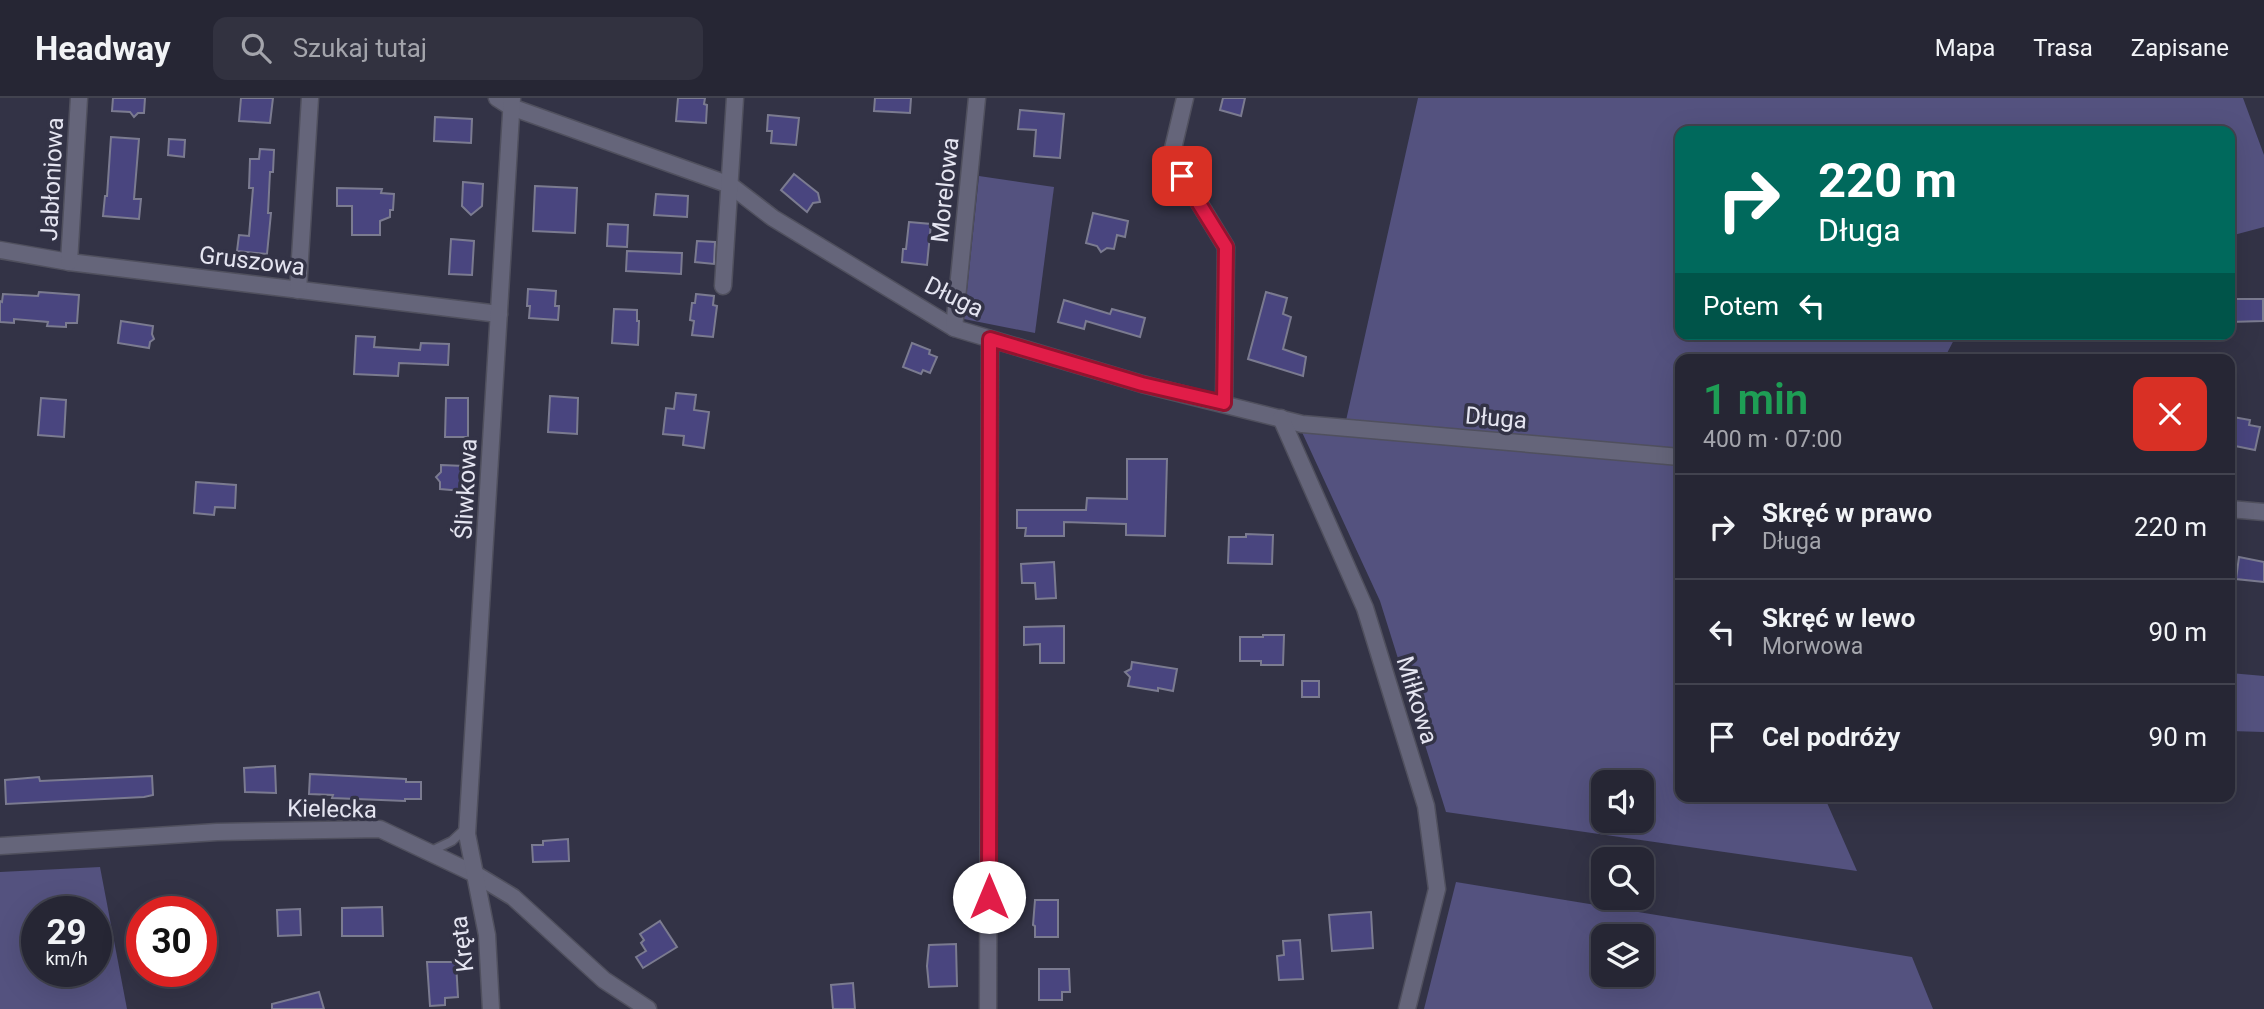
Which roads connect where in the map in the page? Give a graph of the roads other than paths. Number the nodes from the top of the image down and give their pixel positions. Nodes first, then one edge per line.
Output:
1 (79, 98) edge
2 (310, 98) edge
3 (735, 98) edge
4 (977, 98) edge
5 (1185, 98) edge
6 (507, 101) edge
7 (730, 185) junction
8 (0, 250) edge
9 (69, 262) junction
10 (723, 286) dead end
11 (298, 290) junction
12 (499, 314) junction
13 (954, 328) junction
14 (990, 339) junction
15 (1224, 403) junction
16 (1281, 418) junction
17 (1675, 457) edge
18 (2235, 509) edge
19 (2264, 512) edge
20 (468, 826) junction
21 (0, 846) edge
22 (429, 852) junction
23 (475, 874) junction
24 (491, 1009) edge
25 (648, 1009) edge
26 (988, 1009) edge
27 (1407, 1009) edge

1 - 9 street, Jabłoniowa
2 - 11 street
3 - 7 street
4 - 13 street, Morelowa
5 - 15 street
6 - 7 street, Długa
6 - 12 street, Śliwkowa
7 - 10 street
7 - 13 street, Długa
8 - 9 street, Gruszowa
9 - 11 street, Gruszowa
11 - 12 street, Gruszowa
12 - 20 street, Śliwkowa
13 - 14 street, Długa
14 - 15 street, Długa
14 - 26 street
15 - 16 street, Długa
16 - 17 street, Długa
16 - 27 street, Miłkowa
18 - 19 street
20 - 22 lane
20 - 23 street, Śliwkowa
21 - 22 street, Kielecka
22 - 23 street, Kielecka
23 - 24 street, Kręta
23 - 25 street, Kielecka

